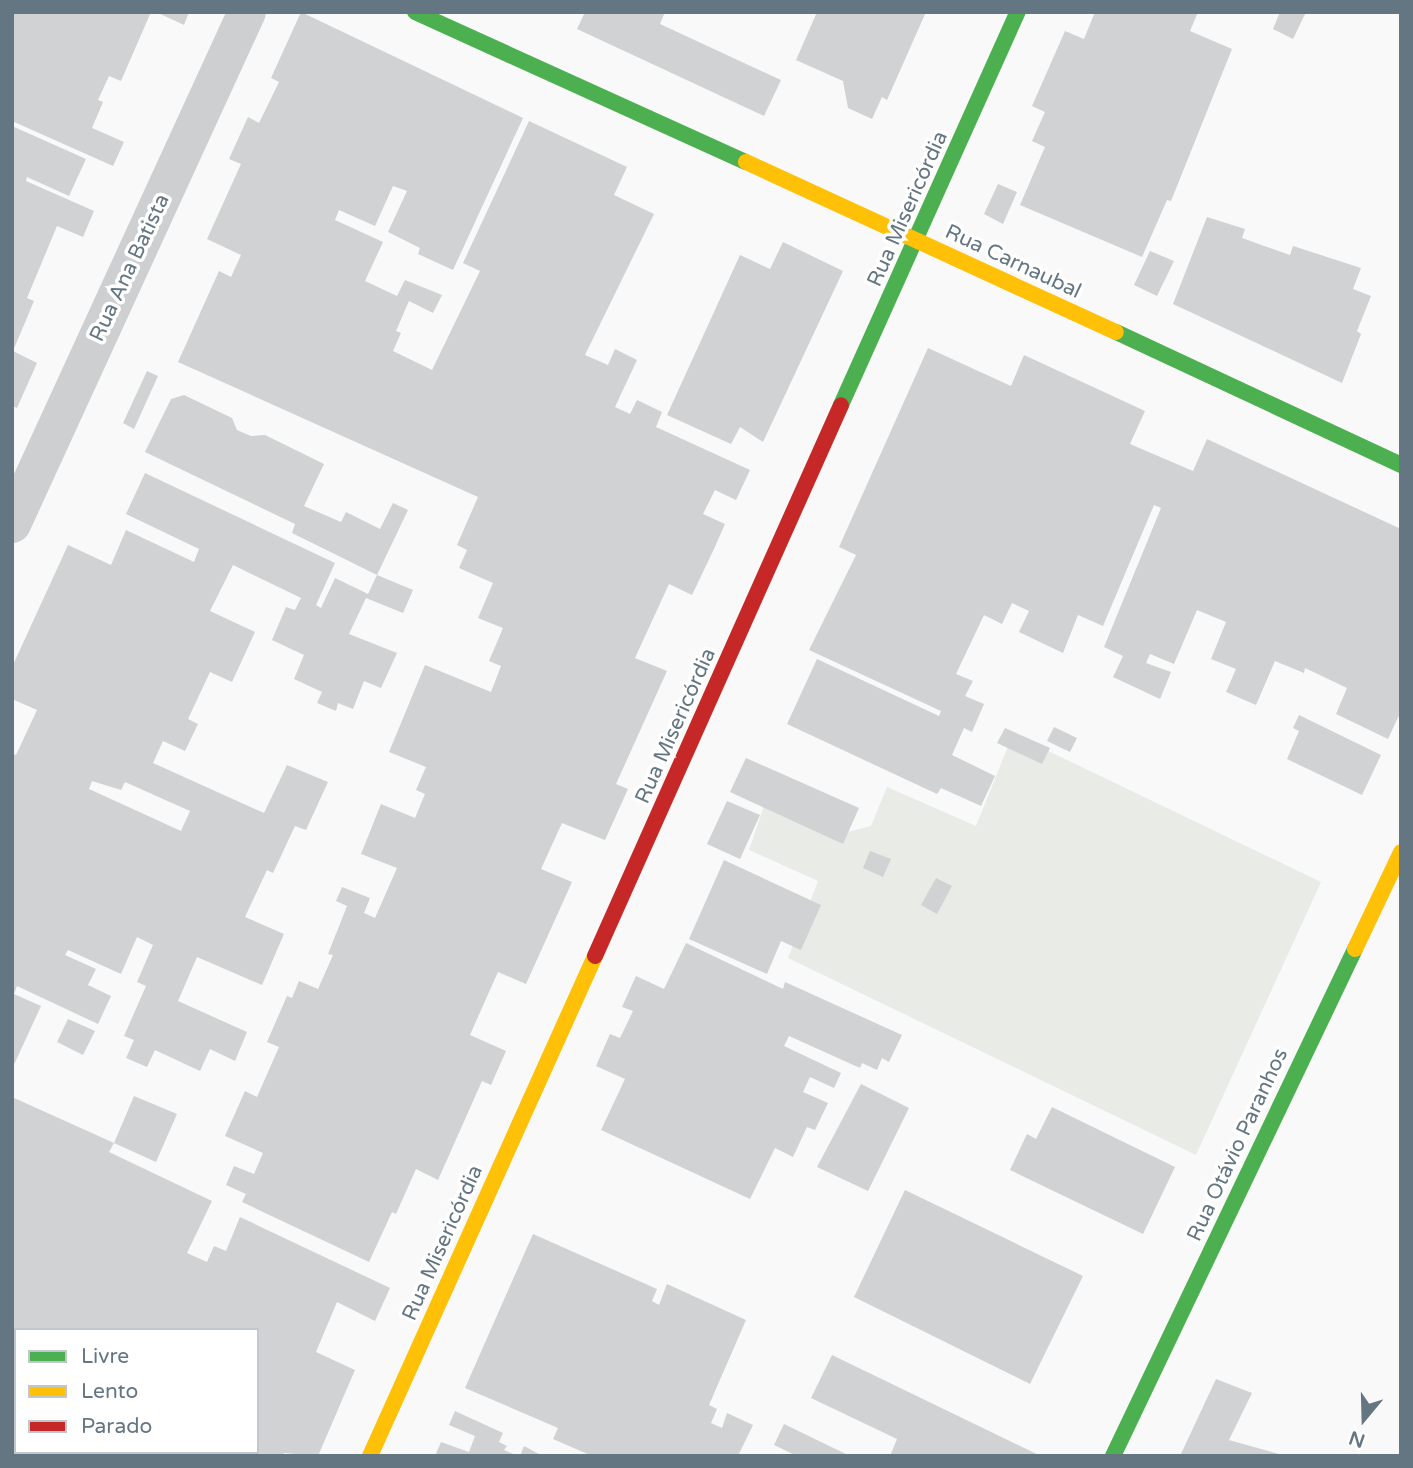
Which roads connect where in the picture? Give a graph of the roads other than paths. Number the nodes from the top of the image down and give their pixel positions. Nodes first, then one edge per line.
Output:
1 (247, 12) edge
2 (415, 12) edge
3 (1018, 12) edge
4 (918, 240) junction
5 (1401, 465) edge
6 (12, 524) edge
7 (1401, 852) edge
8 (370, 1456) edge
9 (1113, 1456) edge

1 - 6 street, Rua Ana Batista
2 - 4 street, Rua Carnaubal
3 - 4 street, Rua Misericórdia
4 - 5 street, Rua Carnaubal
4 - 8 street, Rua Misericórdia
7 - 9 street, Rua Otávio Paranhos

